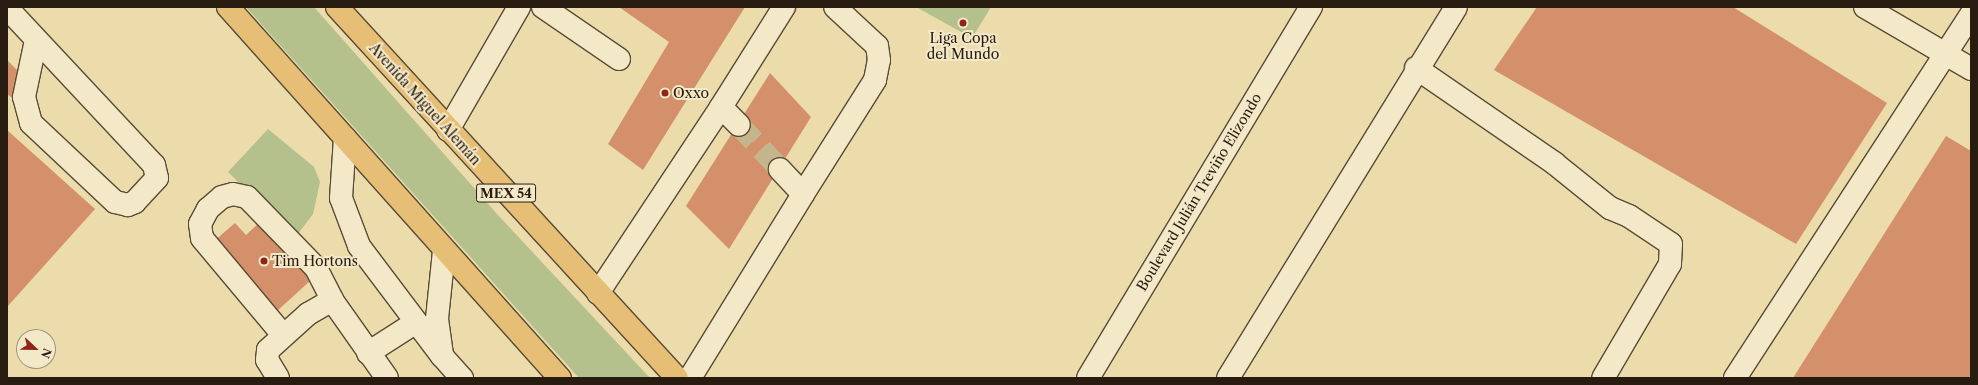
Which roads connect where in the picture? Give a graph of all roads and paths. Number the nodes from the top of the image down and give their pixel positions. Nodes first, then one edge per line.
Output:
1 (228, 7) edge
2 (337, 7) edge
3 (520, 7) edge
4 (543, 7) edge
5 (784, 7) edge
6 (835, 7) edge
7 (1310, 7) edge
8 (1456, 7) edge
9 (1865, 7) edge
10 (8, 8) edge
11 (1971, 14) edge
12 (36, 40) junction
13 (1945, 55) junction
14 (619, 59) dead end
15 (1416, 68) junction
16 (1971, 69) edge
17 (721, 107) junction
18 (739, 126) tunnel mouth
19 (448, 130) junction
20 (345, 138) junction
21 (780, 169) tunnel mouth
22 (803, 194) junction
23 (444, 251) junction
24 (598, 292) junction
25 (332, 300) junction
26 (415, 323) junction
27 (283, 335) junction
28 (368, 353) junction
29 (442, 356) junction
30 (278, 378) edge
31 (387, 378) edge
32 (462, 378) edge
33 (560, 378) edge
34 (677, 378) edge
35 (690, 378) edge
36 (1088, 378) edge
37 (1228, 378) edge
38 (1603, 378) edge
39 (1735, 378) edge

1 - 20 highway
2 - 19 highway, Avenida Miguel Alemán / MEX 54
3 - 19 street
4 - 14 street
5 - 17 street
6 - 22 street
7 - 36 street, Boulevard Julián Treviño Elizondo
8 - 15 street
9 - 13 street
10 - 12 street
11 - 13 street
12 - 12 street
13 - 16 street
13 - 39 street
15 - 37 street
15 - 38 street
17 - 18 street
17 - 24 street
19 - 24 highway, Avenida Miguel Alemán / MEX 54
20 - 23 highway
20 - 26 street
21 - 22 street
22 - 35 street
23 - 29 street
23 - 33 highway
24 - 34 highway, Avenida Miguel Alemán / MEX 54
25 - 27 street
25 - 27 street
25 - 28 street
26 - 28 street
26 - 29 street
27 - 30 street
28 - 31 street
29 - 32 street

